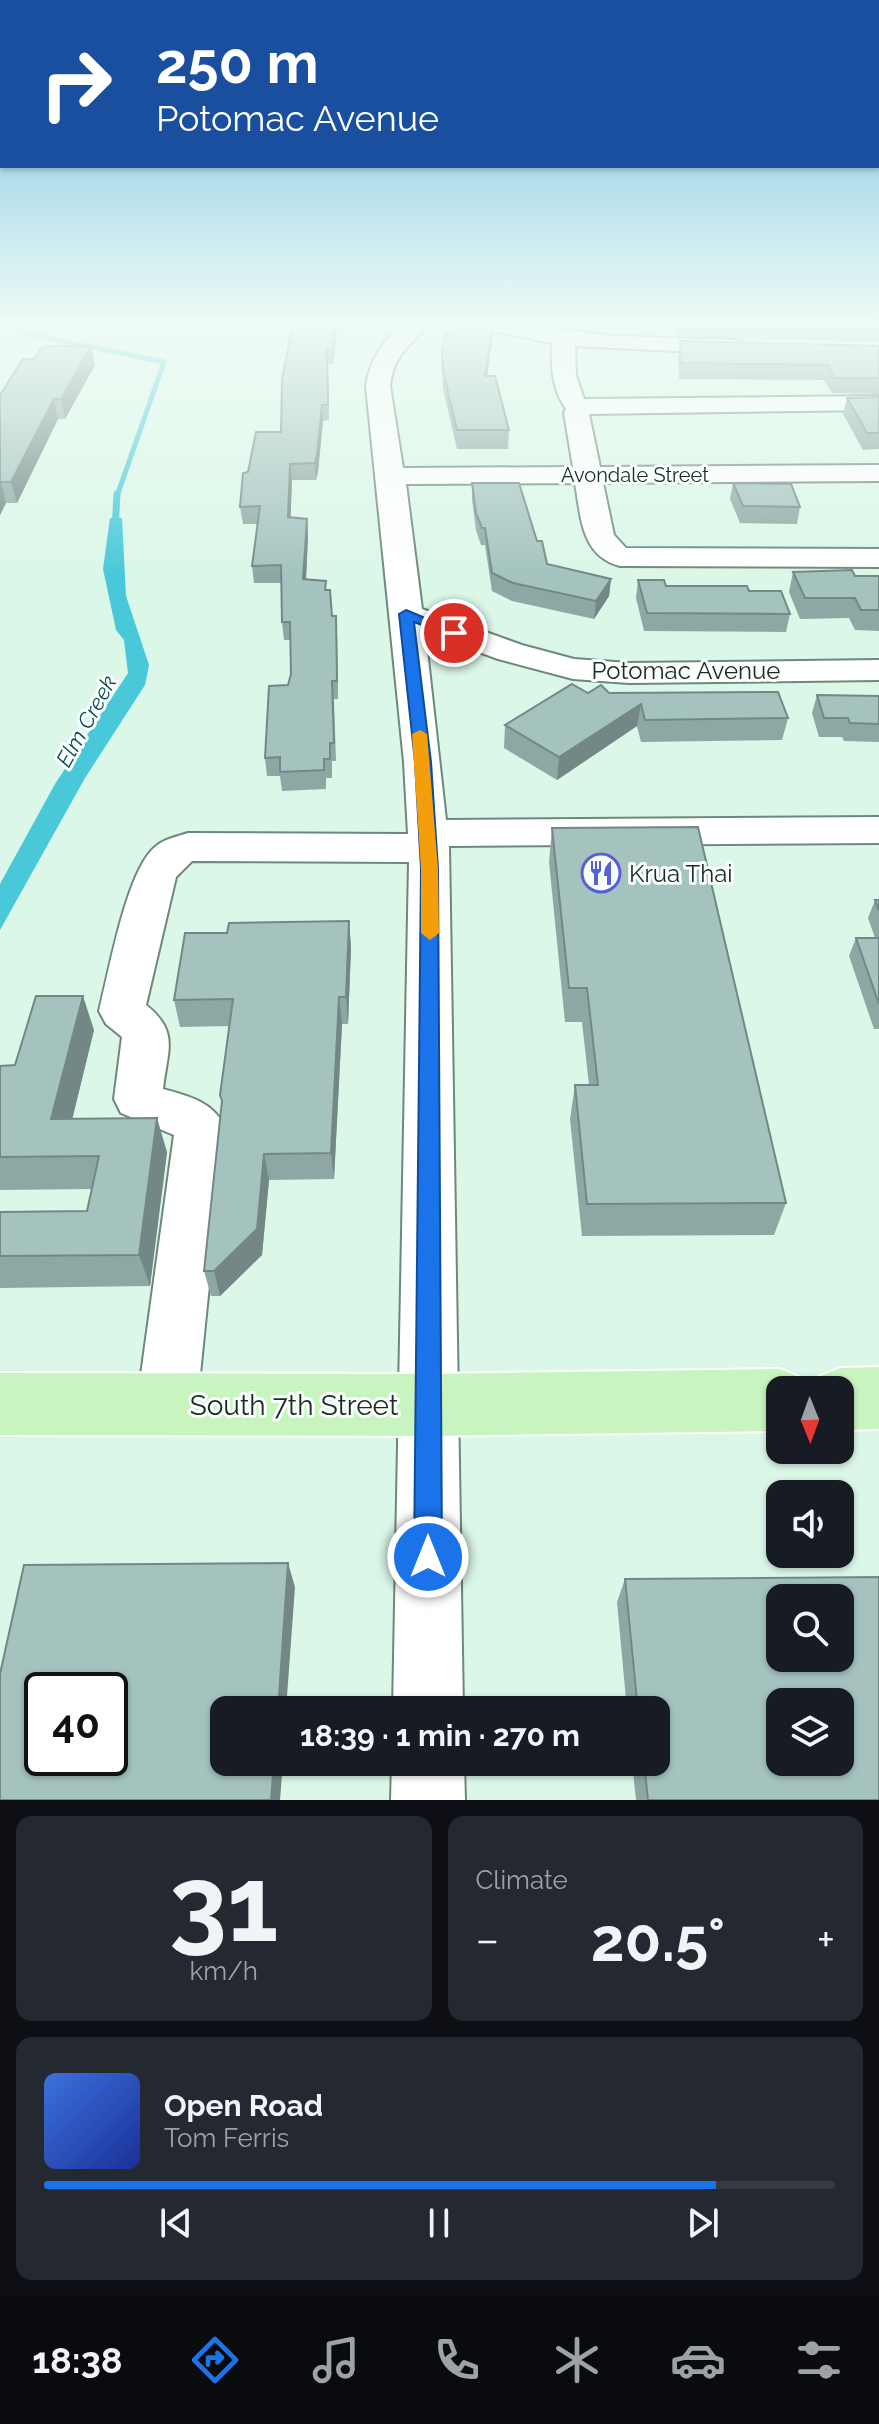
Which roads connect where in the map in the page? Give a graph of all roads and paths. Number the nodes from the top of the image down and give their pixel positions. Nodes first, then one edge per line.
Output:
1 (381, 408) edge
2 (591, 408) edge
3 (580, 409) joint
4 (879, 473) edge
5 (586, 475) junction
6 (391, 476) junction
7 (879, 558) edge
8 (406, 614) junction
9 (879, 670) edge
10 (879, 830) edge
11 (428, 840) junction
12 (879, 1398) edge
13 (854, 1399) edge
14 (766, 1400) edge
15 (0, 1404) edge
16 (167, 1404) junction
17 (428, 1405) junction
18 (428, 1696) edge
19 (428, 1776) edge
20 (428, 1800) edge

1 - 6 street
2 - 3 street
3 - 5 street
4 - 5 street, Avondale Street
5 - 6 street, Avondale Street
5 - 7 street
6 - 8 street
8 - 9 street, Potomac Avenue
8 - 11 street
10 - 11 street
11 - 16 street
11 - 17 street
12 - 13 main road
14 - 17 main road, South 7th Street
15 - 16 main road, South 7th Street
16 - 17 main road, South 7th Street
17 - 18 street
19 - 20 street

